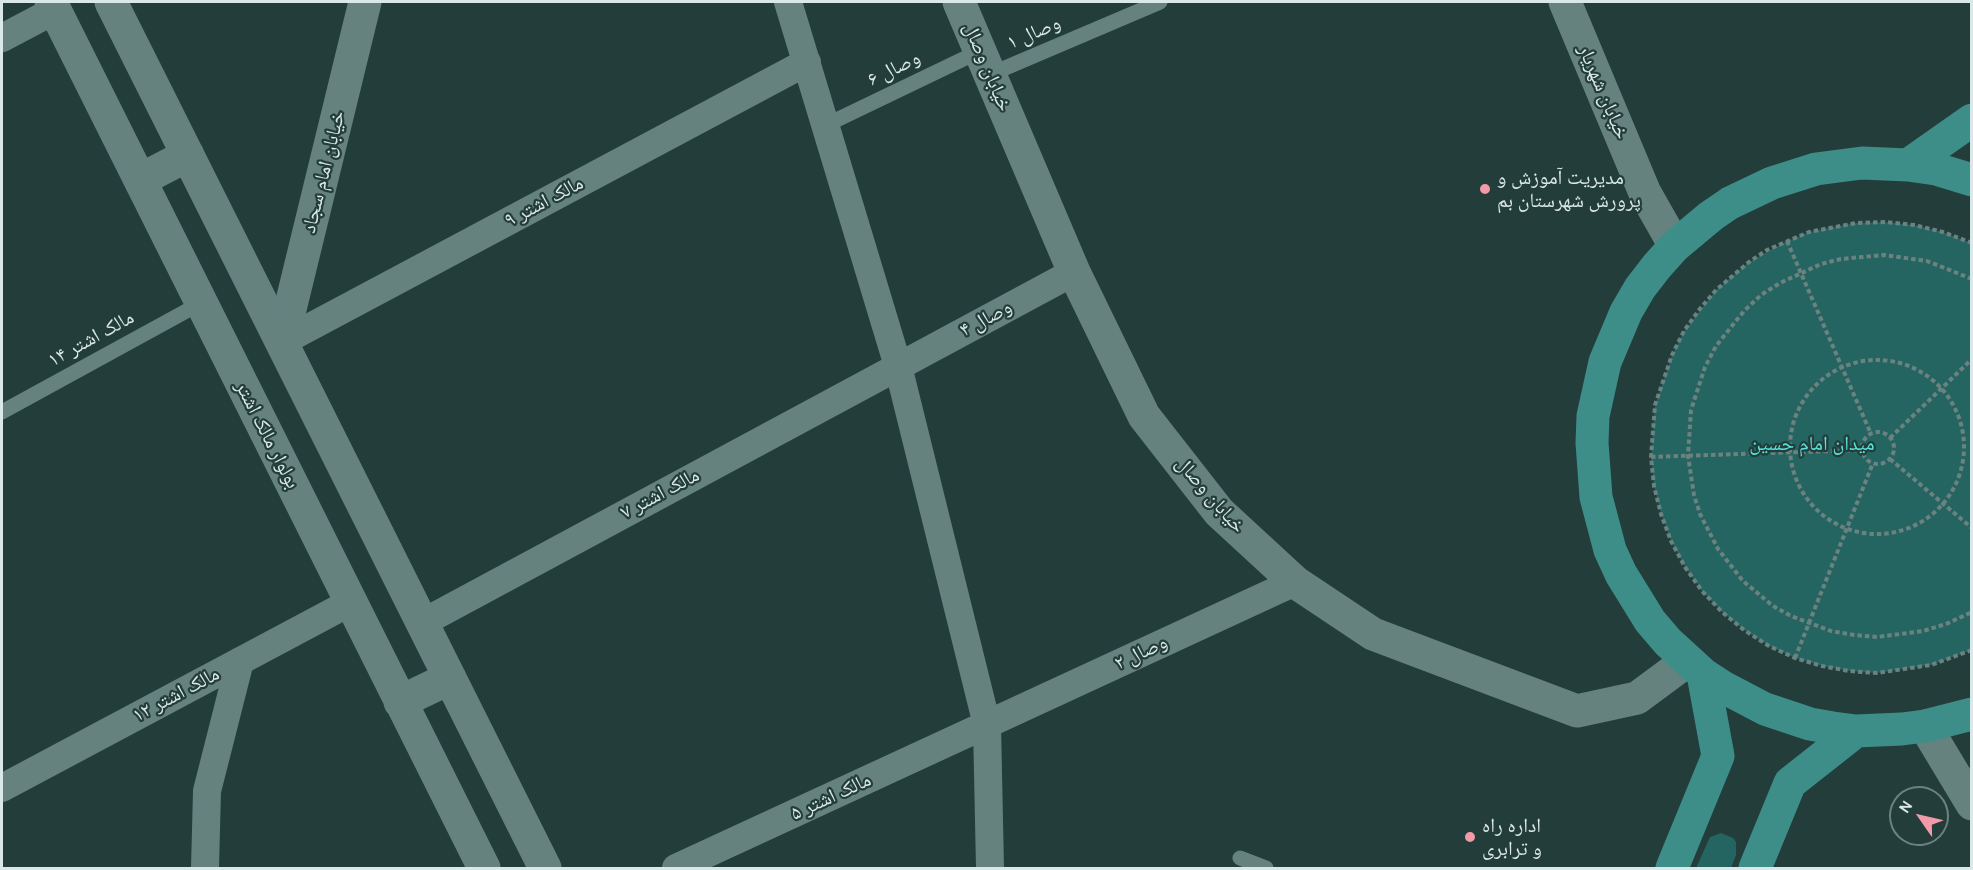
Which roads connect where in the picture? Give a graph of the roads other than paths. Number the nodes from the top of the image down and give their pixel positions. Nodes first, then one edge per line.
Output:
1 (111, 2) edge
2 (366, 2) edge
3 (788, 2) edge
4 (959, 2) edge
5 (1160, 2) edge
6 (1565, 2) edge
7 (53, 6) edge
8 (2, 38) edge
9 (807, 62) junction
10 (986, 62) junction
11 (1971, 120) edge
12 (826, 125) junction
13 (188, 155) junction
14 (1908, 165) junction
15 (140, 180) junction
16 (1971, 180) edge
17 (1675, 246) junction
18 (1074, 272) junction
19 (201, 303) junction
20 (282, 342) junction
21 (898, 366) junction
22 (2, 412) edge
23 (1295, 582) junction
24 (351, 602) junction
25 (422, 623) junction
26 (240, 661) junction
27 (1695, 667) junction
28 (450, 678) junction
29 (400, 702) junction
30 (1971, 714) edge
31 (987, 724) junction
32 (1925, 726) junction
33 (1856, 731) junction
34 (2, 788) edge
35 (1971, 804) edge
36 (1240, 858) dead end
37 (205, 868) edge
38 (484, 868) edge
39 (545, 868) edge
40 (676, 868) edge
41 (990, 868) edge
42 (1266, 868) edge
43 (1672, 868) edge
44 (1755, 868) edge

1 - 13 main road
2 - 20 main road, خیابان امام سجاد
3 - 9 street
4 - 10 main road, خیابان وصال
5 - 10 lane, وصال ۱
6 - 17 main road, خیابان شهریار
7 - 8 street
7 - 15 main road, بولوار مالک اشتر
9 - 12 street
9 - 20 street, مالک اشتر ۹
10 - 12 lane, وصال ۶
10 - 18 main road, خیابان وصال
11 - 14 main road
12 - 21 street
13 - 15 main road
13 - 20 main road
14 - 16 main road
14 - 17 main road
15 - 19 main road, بولوار مالک اشتر
17 - 27 main road
18 - 21 street, وصال ۴
18 - 23 main road, خیابان وصال
19 - 22 lane, مالک اشتر ۱۴
19 - 24 main road, بولوار مالک اشتر
20 - 25 main road
21 - 25 street, مالک اشتر ۷
21 - 31 street
23 - 27 main road, خیابان وصال
23 - 31 street, وصال ۲
24 - 26 street, مالک اشتر ۱۲
24 - 29 main road, بولوار مالک اشتر
25 - 28 main road
26 - 34 street, مالک اشتر ۱۲
26 - 37 street
27 - 33 main road
27 - 43 main road
28 - 29 main road
28 - 39 main road
29 - 38 main road, بولوار مالک اشتر
30 - 32 main road
31 - 40 street, مالک اشتر ۵
31 - 41 street
32 - 33 main road
32 - 35 main road
33 - 44 main road
36 - 42 lane

